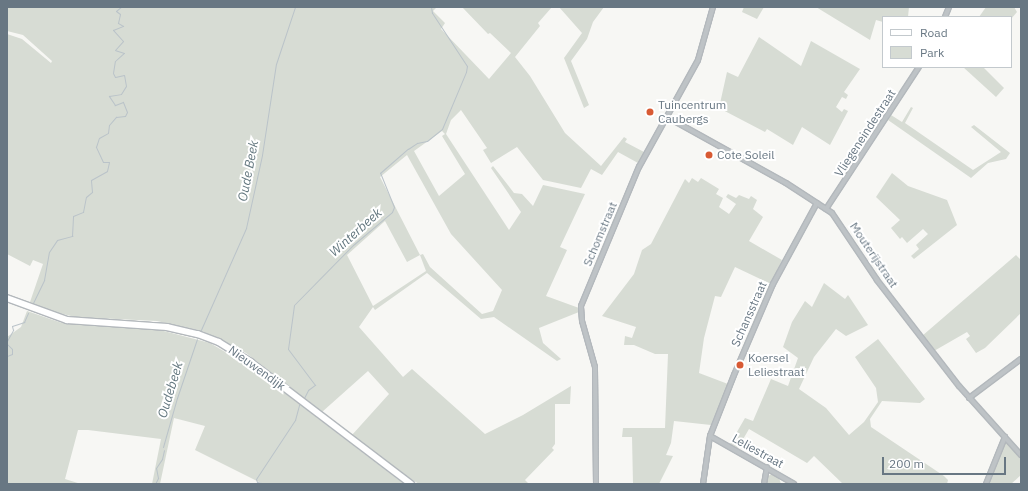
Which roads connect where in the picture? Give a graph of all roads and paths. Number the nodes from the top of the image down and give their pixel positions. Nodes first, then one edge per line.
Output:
1 (713, 7) edge
2 (918, 68) edge
3 (667, 117) junction
4 (817, 203) junction
5 (826, 209) junction
6 (7, 298) edge
7 (1021, 359) edge
8 (969, 398) junction
9 (710, 436) junction
10 (1005, 437) junction
11 (1021, 455) edge
12 (767, 467) junction
13 (787, 479) junction
14 (411, 484) edge
15 (596, 484) edge
16 (703, 484) edge
17 (764, 484) edge
18 (783, 484) edge
19 (794, 484) edge
20 (986, 484) edge

1 - 3 street, Schomstraat
2 - 5 street, Vliegeneindestraat
3 - 4 street, Mouterijstraat
3 - 15 street, Schomstraat
4 - 5 street, Mouterijstraat
4 - 9 street, Schansstraat
5 - 8 street, Mouterijstraat
6 - 14 street, Nieuwendijk
7 - 8 street
8 - 10 street, Mouterijstraat
9 - 12 street, Leliestraat
9 - 16 street, Schansstraat
10 - 11 street, Mouterijstraat
10 - 20 street
12 - 13 street, Leliestraat
12 - 17 street
13 - 18 street
13 - 19 street, Leliestraat

